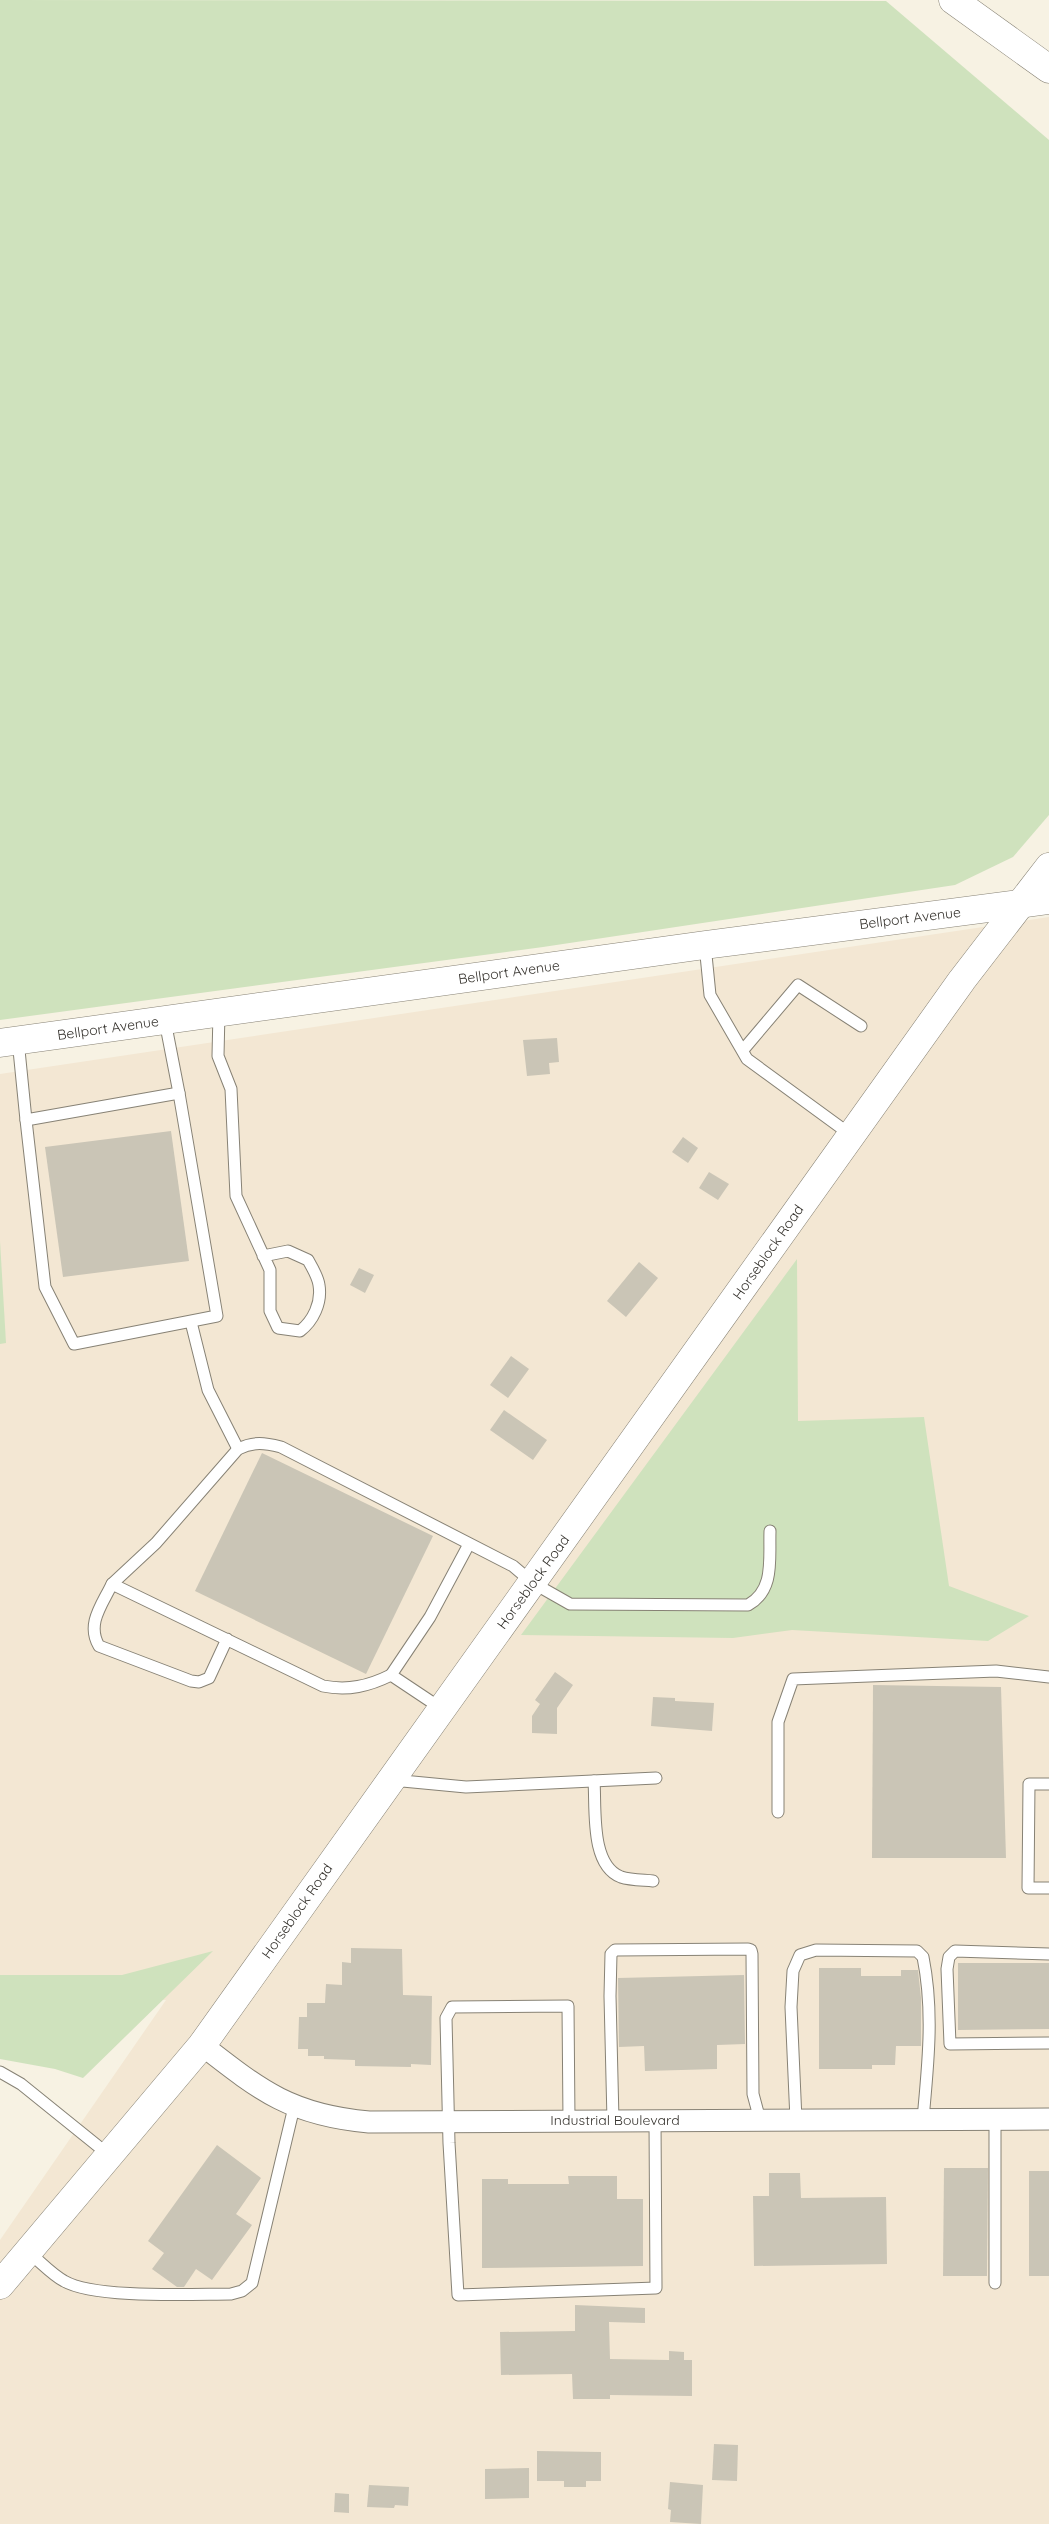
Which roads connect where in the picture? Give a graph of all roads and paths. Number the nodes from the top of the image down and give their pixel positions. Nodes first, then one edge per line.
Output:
1 (953, 0) edge
2 (1049, 69) edge
3 (1049, 866) edge
4 (1049, 900) edge
5 (1018, 904) junction
6 (705, 945) junction
7 (219, 1012) junction
8 (165, 1021) junction
9 (861, 1026) dead end
10 (9, 1042) edge
11 (743, 1050) junction
12 (179, 1093) junction
13 (26, 1120) junction
14 (851, 1136) junction
15 (263, 1256) junction
16 (191, 1322) junction
17 (238, 1449) junction
18 (770, 1531) dead end
19 (468, 1544) junction
20 (532, 1583) junction
21 (112, 1584) junction
22 (227, 1639) junction
23 (392, 1675) junction
24 (1049, 1677) edge
25 (442, 1709) junction
26 (656, 1778) dead end
27 (391, 1780) junction
28 (594, 1781) junction
29 (1049, 1784) edge
30 (778, 1812) dead end
31 (653, 1881) dead end
32 (1049, 1888) edge
33 (1049, 1954) edge
34 (1049, 2043) edge
35 (202, 2045) junction
36 (0, 2072) edge
37 (294, 2107) junction
38 (924, 2119) junction
39 (995, 2119) junction
40 (1049, 2119) edge
41 (570, 2120) junction
42 (613, 2120) junction
43 (655, 2120) junction
44 (760, 2120) junction
45 (796, 2120) junction
46 (448, 2122) junction
47 (109, 2155) junction
48 (28, 2252) junction
49 (995, 2283) dead end
50 (0, 2285) edge

1 - 2 main road
3 - 5 main road, Horseblock Road
4 - 5 main road, Bellport Avenue
5 - 6 main road, Bellport Avenue
5 - 14 main road, Horseblock Road
6 - 7 main road, Bellport Avenue
6 - 11 lane
7 - 8 main road, Bellport Avenue
7 - 15 lane
8 - 10 main road, Bellport Avenue
8 - 12 lane
9 - 11 lane
10 - 13 lane
11 - 14 lane
12 - 13 lane
12 - 16 lane
13 - 16 lane
14 - 20 main road, Horseblock Road
15 - 15 lane
16 - 17 lane
17 - 19 lane
17 - 21 lane
18 - 20 lane
19 - 20 lane
19 - 23 lane
20 - 25 main road, Horseblock Road
21 - 22 lane
21 - 22 lane
22 - 23 lane
23 - 25 lane
24 - 30 lane
25 - 27 main road, Horseblock Road
26 - 28 lane
27 - 28 lane
27 - 35 main road, Horseblock Road
28 - 31 lane
29 - 32 lane
33 - 34 lane
35 - 37 street, Industrial Boulevard
35 - 47 main road, Horseblock Road
36 - 47 lane
37 - 46 street, Industrial Boulevard
37 - 48 lane
38 - 39 street, Industrial Boulevard
38 - 45 street, Industrial Boulevard
38 - 45 lane
39 - 40 street, Industrial Boulevard
39 - 49 lane
41 - 42 street, Industrial Boulevard
41 - 46 street, Industrial Boulevard
41 - 46 lane
42 - 43 street, Industrial Boulevard
42 - 44 lane
43 - 44 street, Industrial Boulevard
43 - 46 lane
44 - 45 street, Industrial Boulevard
47 - 48 main road, Horseblock Road
48 - 50 main road, Horseblock Road

